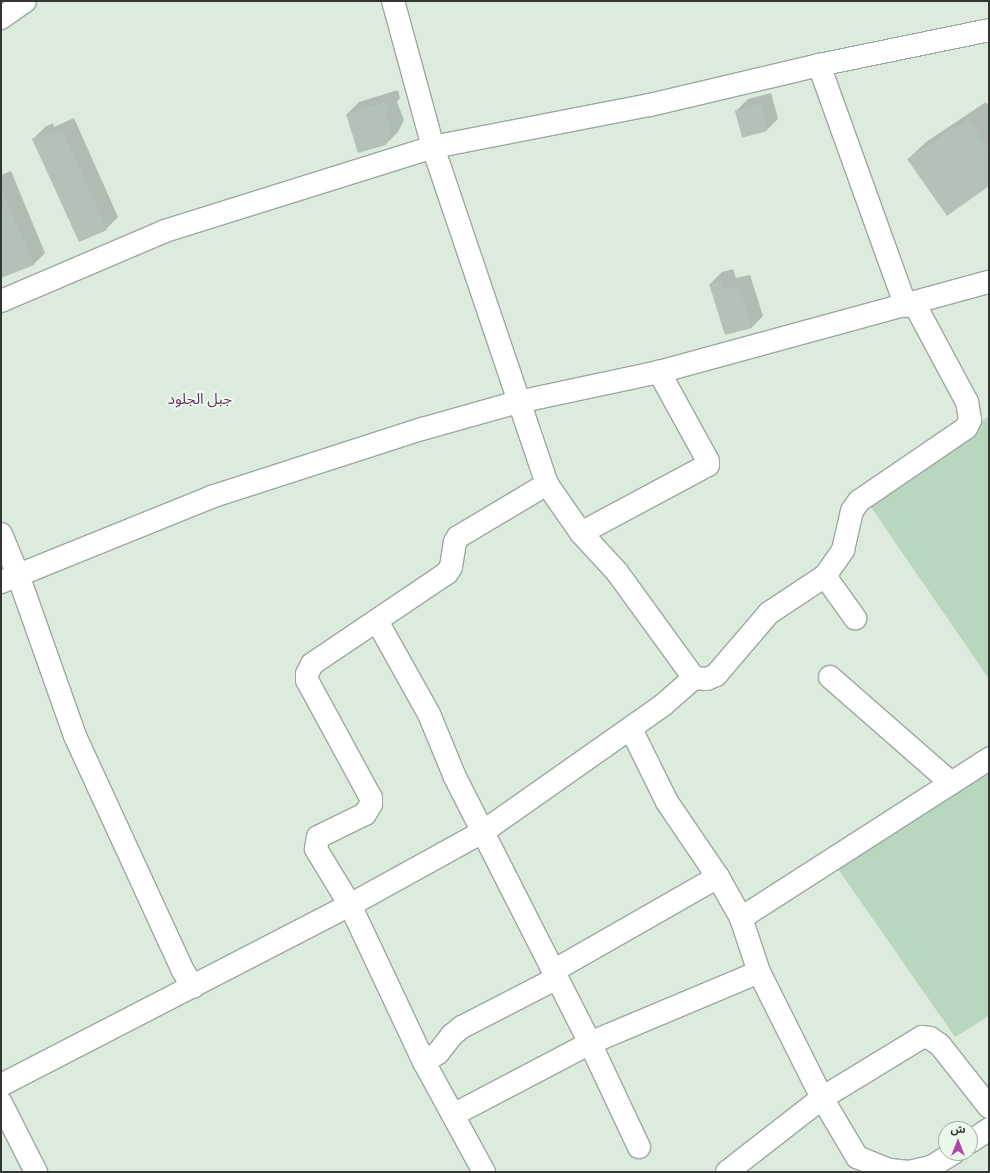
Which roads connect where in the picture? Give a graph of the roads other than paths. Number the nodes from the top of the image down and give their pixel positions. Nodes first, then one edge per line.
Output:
1 (25, 1) edge
2 (393, 1) edge
3 (1, 18) edge
4 (989, 30) edge
5 (819, 65) junction
6 (433, 147) junction
7 (989, 282) edge
8 (1, 301) edge
9 (910, 304) junction
10 (660, 372) junction
11 (518, 402) junction
12 (547, 484) junction
13 (581, 532) junction
14 (1, 534) edge
15 (825, 576) junction
16 (10, 579) edge
17 (855, 618) dead end
18 (377, 621) junction
19 (830, 677) dead end
20 (694, 678) junction
21 (631, 728) junction
22 (989, 759) edge
23 (951, 783) junction
24 (484, 831) junction
25 (718, 877) junction
26 (350, 905) junction
27 (741, 918) junction
28 (759, 972) junction
29 (555, 974) junction
30 (192, 987) junction
31 (590, 1043) junction
32 (424, 1062) junction
33 (1, 1085) edge
34 (822, 1098) junction
35 (1, 1103) edge
36 (989, 1107) edge
37 (453, 1114) junction
38 (989, 1129) edge
39 (978, 1137) edge
40 (639, 1147) dead end
41 (940, 1161) edge
42 (735, 1170) edge
43 (36, 1172) edge
44 (484, 1172) edge

1 - 3 street
2 - 6 street
4 - 5 street
5 - 6 street
5 - 9 street
6 - 8 street
6 - 11 street
7 - 9 street
9 - 10 street
9 - 15 street
10 - 11 street
10 - 13 street
11 - 12 street
11 - 16 street
12 - 13 street
12 - 18 street
13 - 20 street
14 - 16 street
15 - 17 street
15 - 20 street
16 - 30 street
18 - 24 street
18 - 26 street
19 - 23 street
20 - 21 street
21 - 24 street
21 - 25 street
22 - 23 street
23 - 27 street
24 - 26 street
24 - 29 street
25 - 27 street
25 - 29 street
26 - 30 street
26 - 32 street
27 - 28 street
28 - 31 street
28 - 34 street
29 - 31 street
29 - 32 street
30 - 33 street
31 - 37 street
31 - 40 street
32 - 37 street
34 - 36 street
34 - 41 street
34 - 42 street
35 - 43 street
37 - 44 street
38 - 39 street

